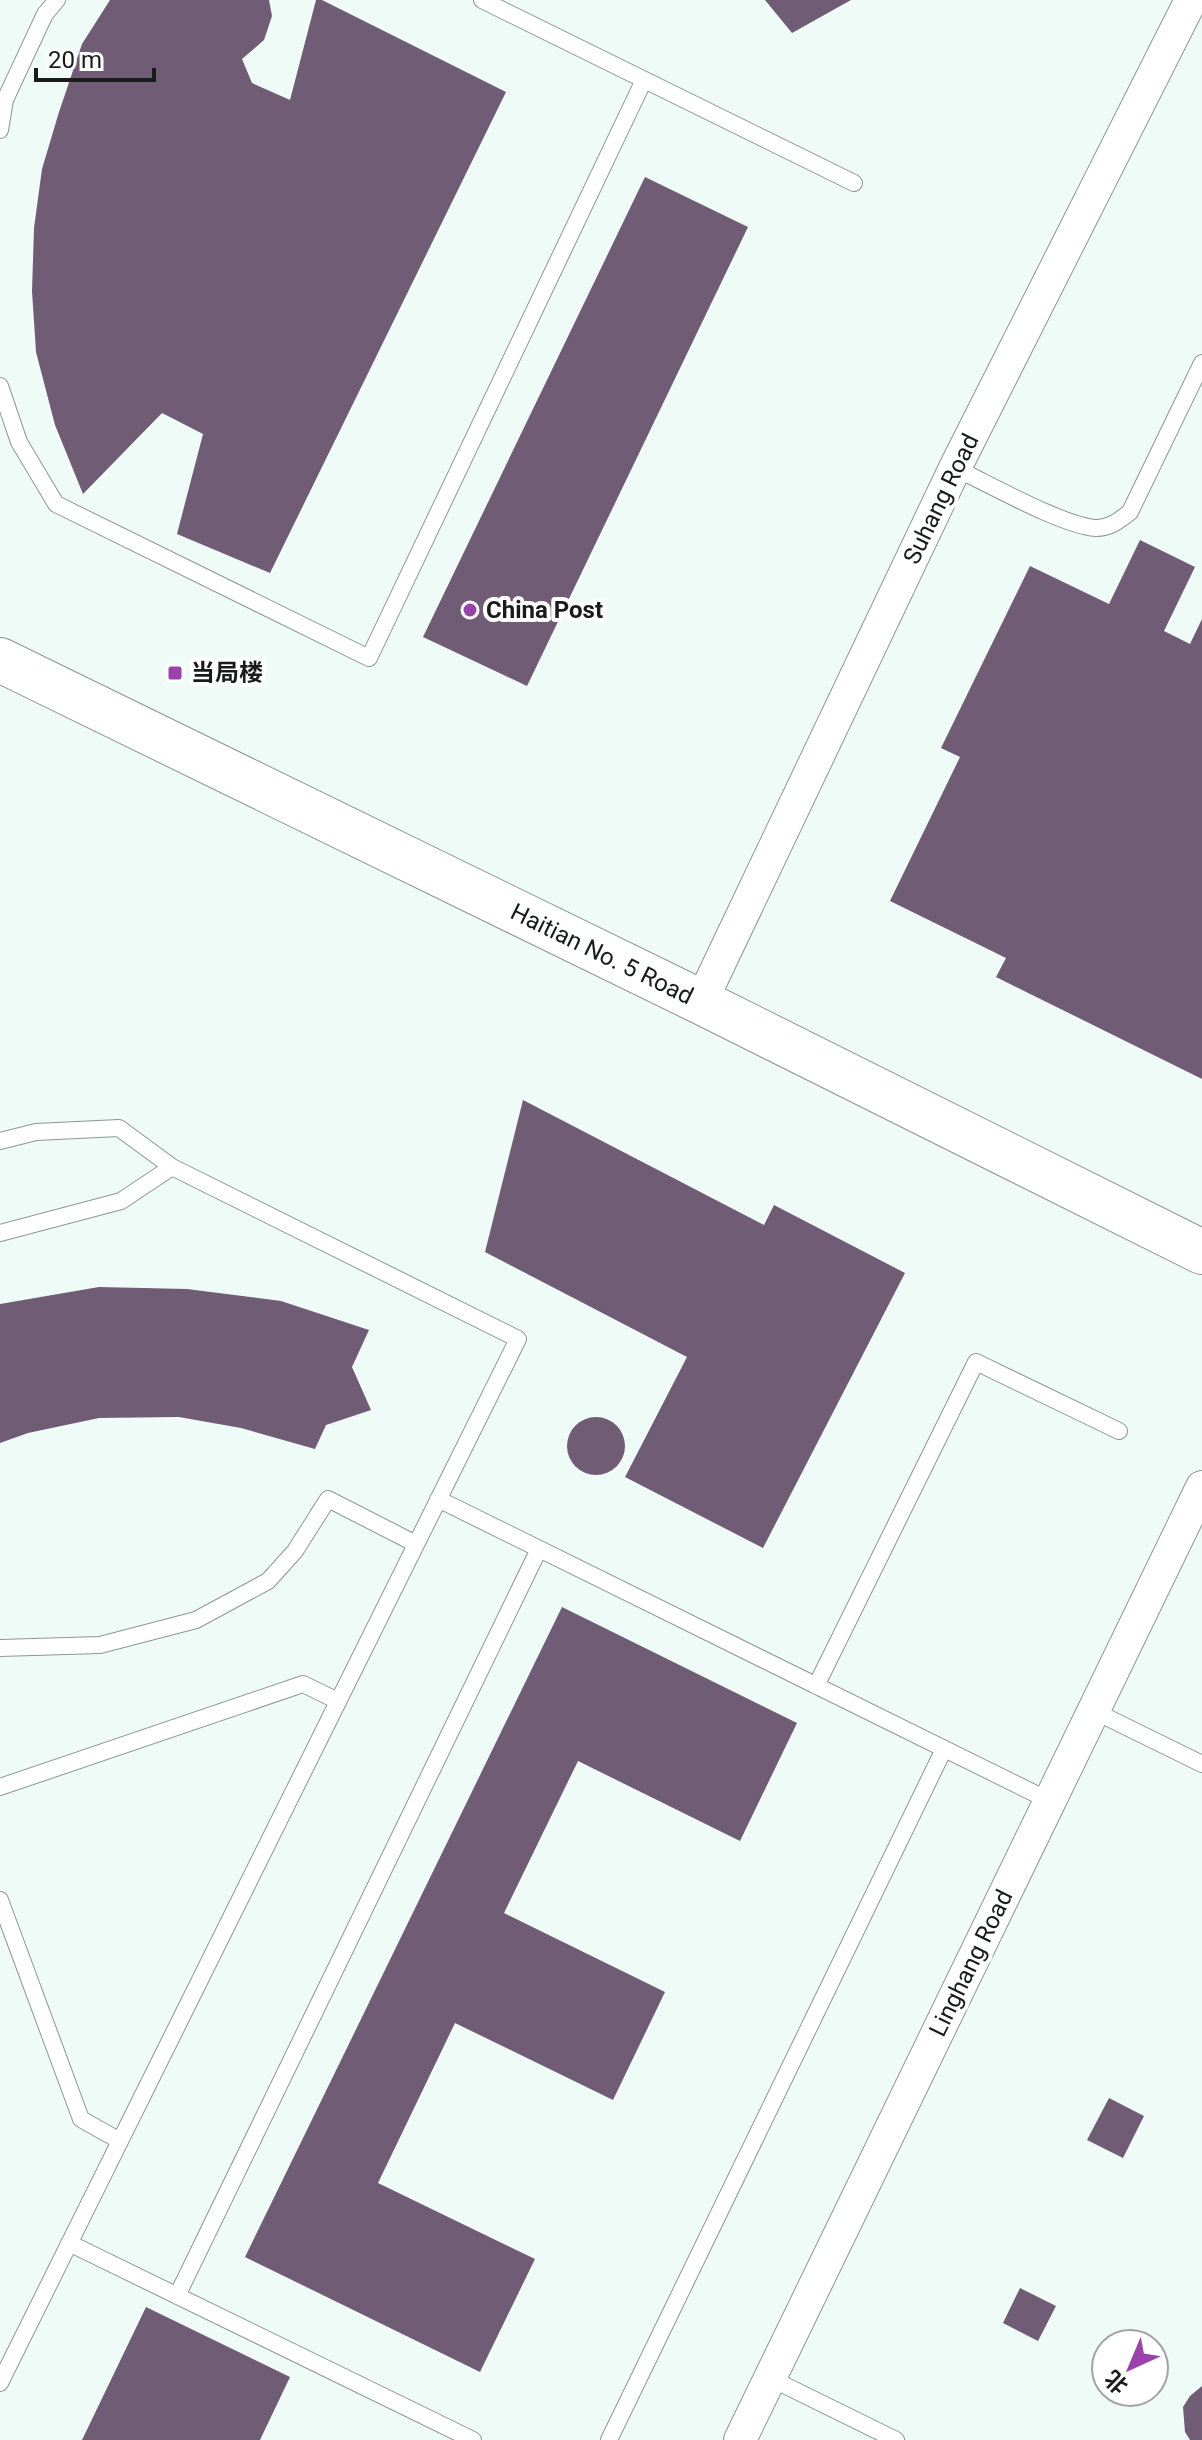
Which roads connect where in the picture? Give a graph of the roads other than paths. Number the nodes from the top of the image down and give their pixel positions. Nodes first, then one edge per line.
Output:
1 (57, 0) edge
2 (482, 0) edge
3 (1191, 0) edge
4 (644, 80) junction
5 (0, 130) edge
6 (854, 183) dead end
7 (1202, 363) edge
8 (0, 386) edge
9 (955, 468) junction
10 (0, 660) edge
11 (701, 1002) junction
12 (0, 1141) edge
13 (172, 1167) junction
14 (0, 1233) edge
15 (1202, 1252) edge
16 (1119, 1431) dead end
17 (1202, 1487) edge
18 (438, 1499) junction
19 (416, 1544) junction
20 (539, 1549) junction
21 (0, 1648) edge
22 (816, 1686) junction
23 (338, 1701) junction
24 (1094, 1711) junction
25 (944, 1749) junction
26 (1202, 1764) edge
27 (0, 1787) edge
28 (1050, 1801) junction
29 (0, 1900) edge
30 (120, 2141) junction
31 (69, 2243) junction
32 (177, 2296) junction
33 (770, 2378) junction
34 (0, 2383) edge
35 (473, 2440) edge
36 (609, 2440) edge
37 (740, 2440) edge
38 (896, 2440) edge

1 - 5 lane
2 - 4 lane
3 - 9 street, Suhang Road
4 - 6 lane
4 - 8 lane
7 - 9 lane
9 - 11 street, Suhang Road
10 - 11 street, Haitian No. 5 Road
11 - 15 street, Haitian No. 5 Road
12 - 13 lane
13 - 14 lane
13 - 18 lane
16 - 22 lane
17 - 24 street, Linghang Road
18 - 19 lane
18 - 20 lane
19 - 21 lane
19 - 23 lane
20 - 22 lane
20 - 32 lane
22 - 25 lane
23 - 27 lane
23 - 30 lane
24 - 26 lane
24 - 28 street, Linghang Road
25 - 28 lane
25 - 36 lane
28 - 33 street, Linghang Road
29 - 30 lane
30 - 31 lane
31 - 32 lane
31 - 34 lane
32 - 35 lane
33 - 37 street, Linghang Road
33 - 38 lane

